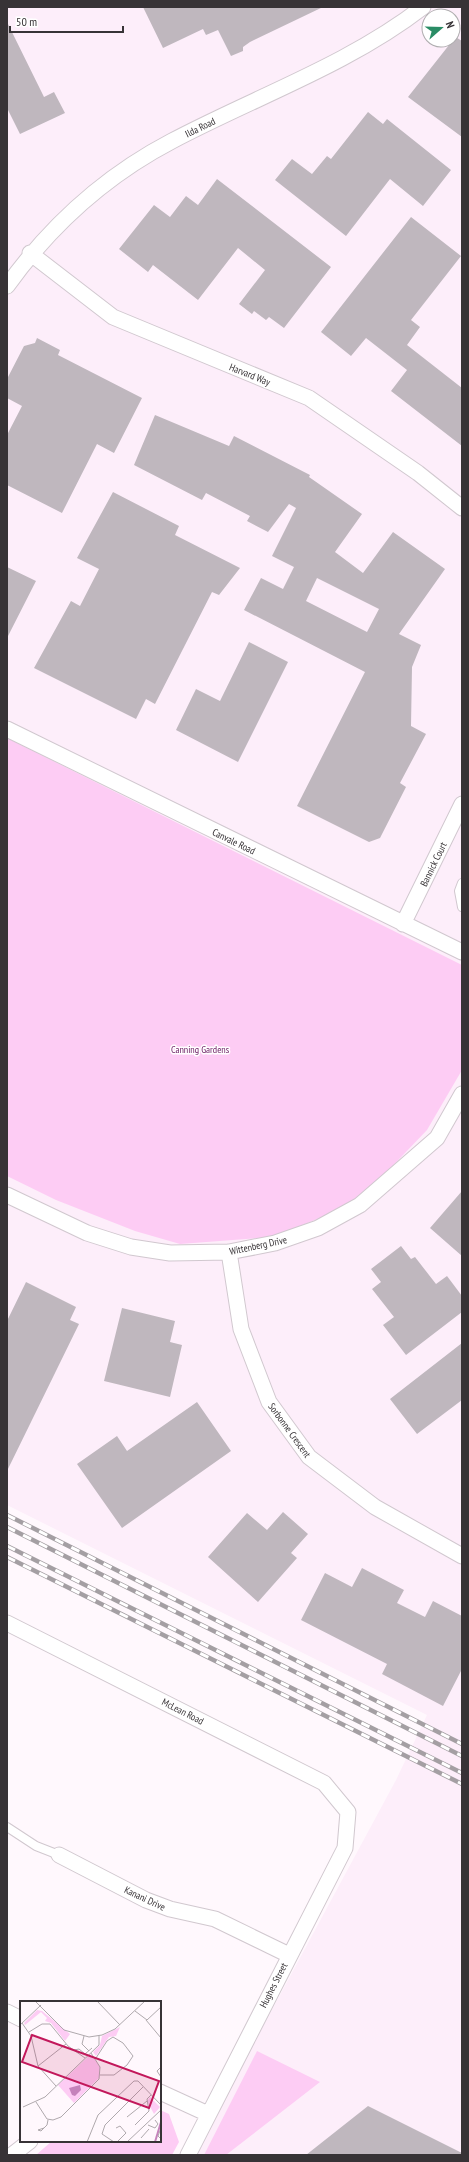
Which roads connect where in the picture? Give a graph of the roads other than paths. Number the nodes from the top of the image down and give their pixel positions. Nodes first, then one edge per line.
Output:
1 (423, 7) edge
2 (30, 254) junction
3 (7, 286) edge
4 (462, 508) edge
5 (7, 729) edge
6 (462, 804) edge
7 (462, 883) edge
8 (462, 907) edge
9 (403, 924) junction
10 (462, 952) edge
11 (462, 1094) edge
12 (7, 1195) edge
13 (229, 1252) junction
14 (462, 1556) edge
15 (7, 1622) edge
16 (348, 1812) joint
17 (7, 1827) edge
18 (59, 1855) joint
19 (289, 1955) junction
20 (7, 2012) edge
21 (20, 2018) edge
22 (161, 2092) edge
23 (208, 2114) junction
24 (29, 2142) edge
25 (12, 2155) edge
26 (188, 2155) edge

1 - 2 street, Ilda Road
2 - 3 street, Ilda Road
2 - 4 street, Harvard Way
5 - 9 street, Canvale Road
6 - 9 street, Bannick Court
7 - 8 lane
9 - 10 street, Canvale Road
11 - 13 street, Wittenberg Drive
12 - 13 street, Wittenberg Drive
13 - 14 street, Sorbonne Crescent
15 - 16 street, McLean Road
16 - 19 street, Hughes Street
17 - 18 lane, Kanani Drive
18 - 19 street, Kanani Drive
19 - 23 street, Hughes Street
20 - 21 street
22 - 23 street
23 - 26 street, Hughes Street
24 - 25 street

